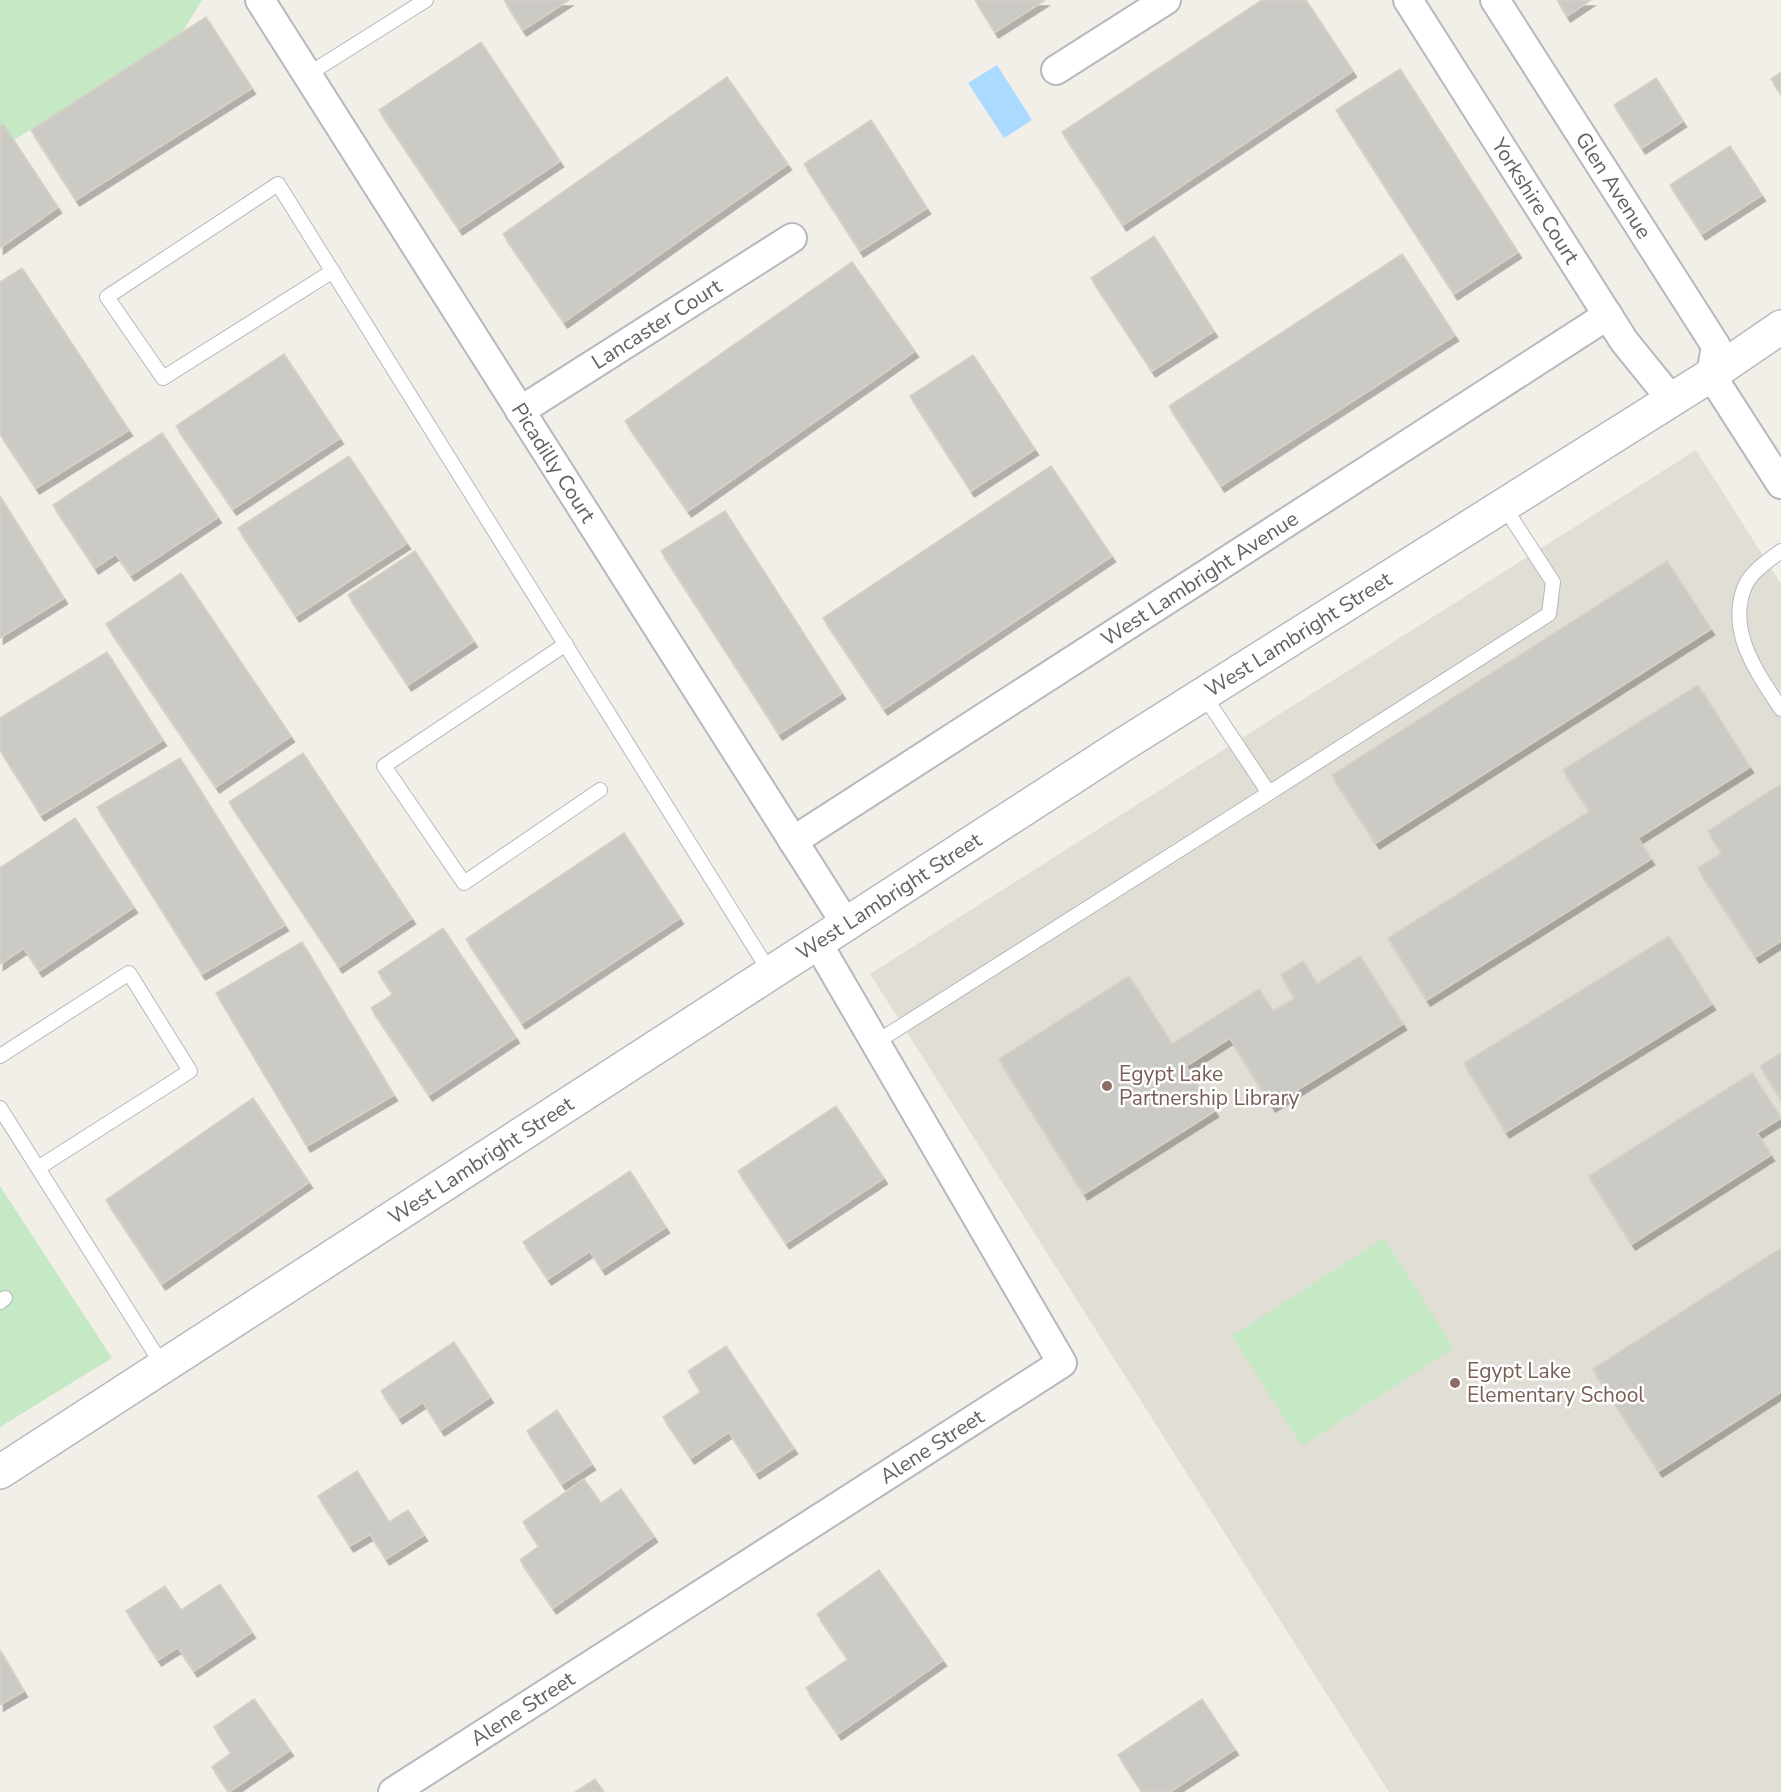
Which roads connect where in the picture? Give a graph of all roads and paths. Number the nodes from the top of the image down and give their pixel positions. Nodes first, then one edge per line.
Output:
1 (260, 0) edge
2 (426, 0) edge
3 (1166, 0) edge
4 (1408, 0) edge
5 (1495, 0) edge
6 (1056, 70) dead end
7 (307, 75) junction
8 (792, 238) dead end
9 (333, 272) junction
10 (1608, 315) junction
11 (1781, 327) edge
12 (1712, 375) junction
13 (1671, 399) junction
14 (520, 411) junction
15 (1781, 484) edge
16 (1503, 505) junction
17 (1781, 551) edge
18 (566, 644) junction
19 (1203, 694) junction
20 (1781, 709) edge
21 (600, 790) dead end
22 (1269, 793) junction
23 (793, 841) junction
24 (846, 924) junction
25 (818, 944) junction
26 (771, 974) junction
27 (875, 1043) junction
28 (0, 1056) edge
29 (0, 1108) edge
30 (38, 1168) junction
31 (163, 1366) junction
32 (0, 1472) edge
33 (393, 1792) edge

1 - 7 street, Picadilly Court
2 - 7 lane
3 - 6 street
4 - 10 street, Yorkshire Court
5 - 12 street, Glen Avenue
7 - 14 street, Picadilly Court
8 - 14 street, Lancaster Court
9 - 9 lane
9 - 18 lane
10 - 13 street, Yorkshire Court
10 - 23 street, West Lambright Avenue
11 - 12 main road, West Lambright Street
12 - 13 main road, West Lambright Street
12 - 15 street
13 - 16 main road, West Lambright Street
14 - 23 street, Picadilly Court
16 - 19 main road, West Lambright Street
16 - 22 lane
17 - 20 lane
18 - 21 lane
18 - 26 lane
19 - 22 lane
19 - 24 main road, West Lambright Street
22 - 27 lane
23 - 24 street, Picadilly Court
24 - 25 main road, West Lambright Street
25 - 26 main road, West Lambright Street
25 - 27 street, Alene Street
26 - 31 main road, West Lambright Street
27 - 33 street, Alene Street
28 - 30 lane
29 - 30 lane
30 - 31 lane
31 - 32 main road, West Lambright Street

